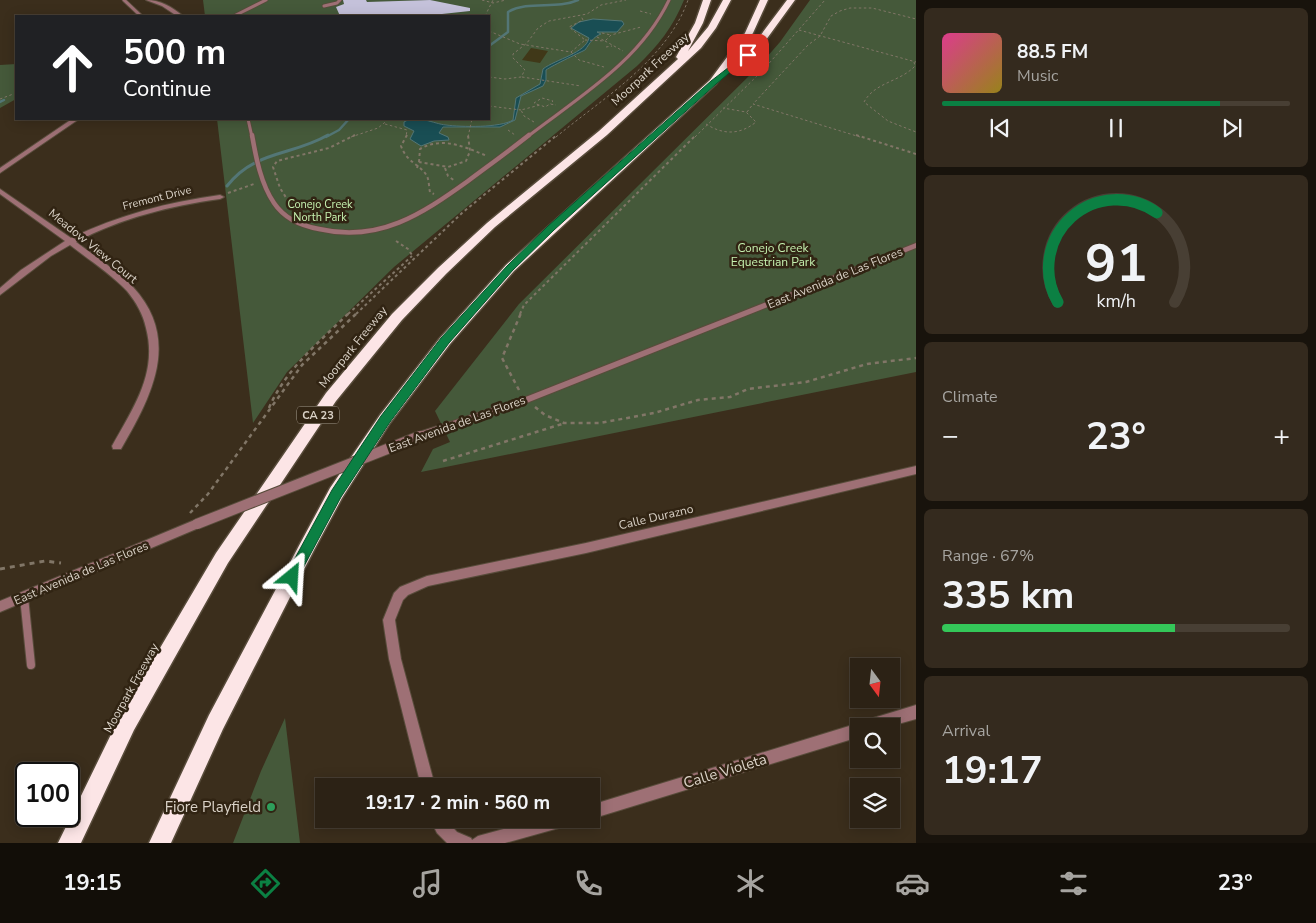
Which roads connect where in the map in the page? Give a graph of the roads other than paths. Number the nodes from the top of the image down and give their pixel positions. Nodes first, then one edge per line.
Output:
1 (124, 0) edge
2 (148, 0) edge
3 (266, 0) edge
4 (340, 0) edge
5 (669, 0) edge
6 (707, 0) edge
7 (727, 0) edge
8 (764, 0) edge
9 (791, 0) edge
10 (324, 6) dead end
11 (140, 15) edge
12 (179, 15) edge
13 (236, 15) edge
14 (672, 70) junction
15 (713, 82) junction
16 (75, 120) edge
17 (248, 120) edge
18 (0, 171) edge
19 (0, 191) edge
20 (220, 197) road end
21 (71, 241) junction
22 (916, 245) edge
23 (0, 292) edge
24 (117, 446) dead end
25 (916, 470) edge
26 (24, 597) junction
27 (0, 607) edge
28 (31, 665) dead end
29 (916, 712) edge
30 (896, 718) edge
31 (850, 733) edge
32 (426, 778) edge
33 (600, 809) edge
34 (442, 828) edge
35 (533, 828) edge
36 (69, 843) edge
37 (160, 843) edge
38 (466, 843) edge
39 (478, 843) edge

1 - 11 lane
2 - 12 street
3 - 13 lane
4 - 10 lane
5 - 17 lane
6 - 14 highway
7 - 14 highway, Moorpark Freeway / CA 23
8 - 15 highway
9 - 15 highway
14 - 36 highway, Moorpark Freeway / CA 23
15 - 37 highway
16 - 18 street
19 - 21 street, Meadow View Court
20 - 21 street, Fremont Drive
21 - 23 street, Fremont Drive
21 - 24 street, Meadow View Court
22 - 26 street, East Avenida de Las Flores, bridge
25 - 32 street, Calle Durazno
26 - 27 street, East Avenida de Las Flores
26 - 28 lane
29 - 30 street
31 - 33 street, Calle Violeta
34 - 38 street
35 - 39 street

